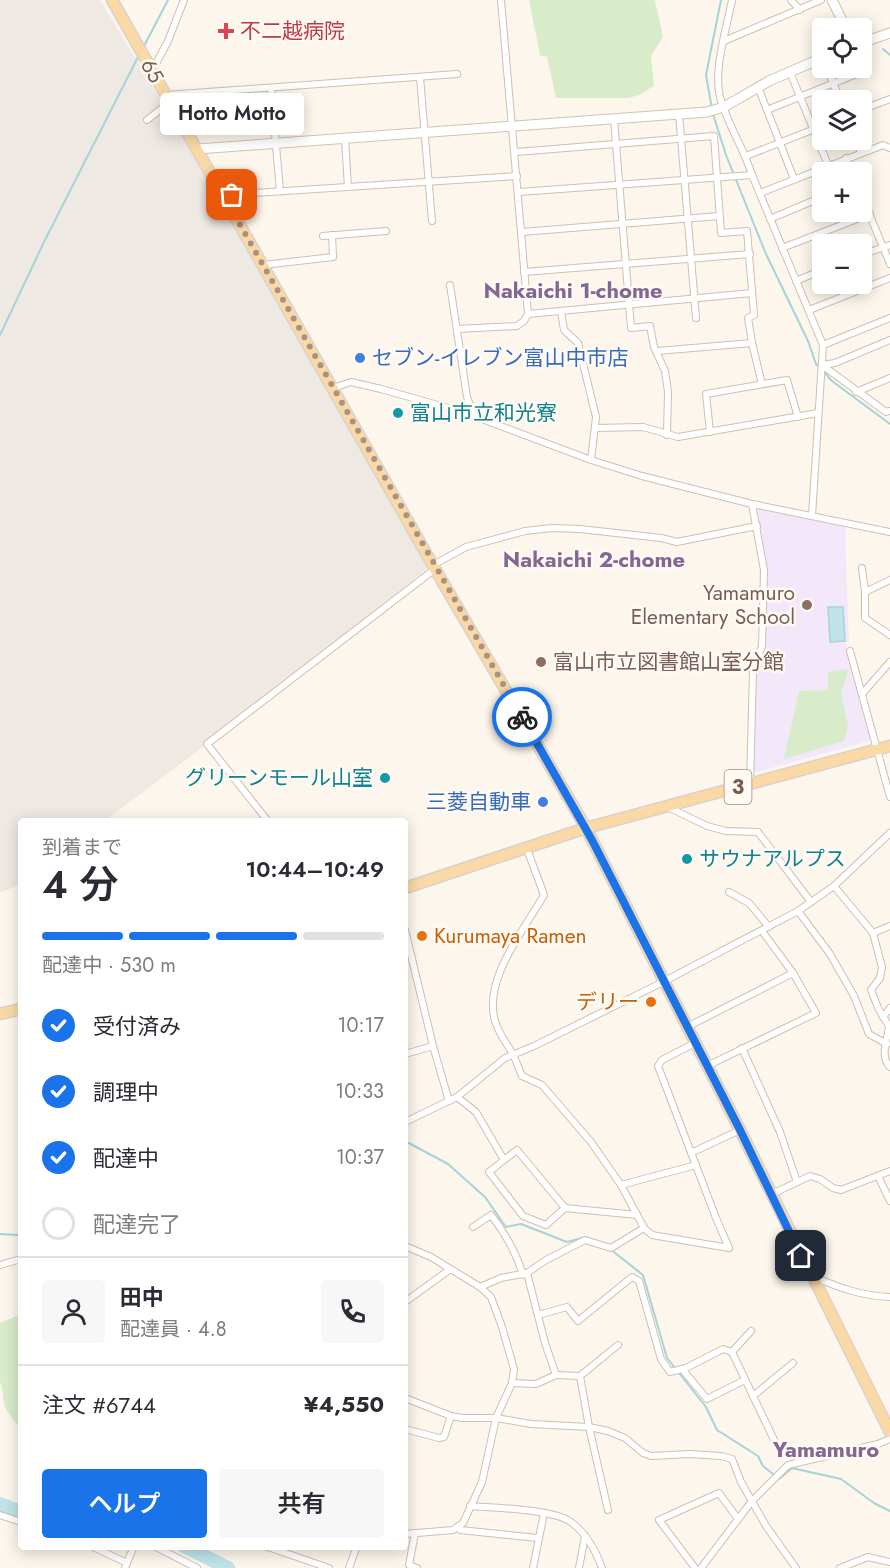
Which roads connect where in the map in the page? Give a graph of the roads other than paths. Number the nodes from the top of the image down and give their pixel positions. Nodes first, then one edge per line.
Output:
1 (112, 0) edge
2 (184, 0) edge
3 (501, 0) edge
4 (732, 0) edge
5 (791, 0) edge
6 (821, 0) edge
7 (832, 0) edge
8 (800, 10) junction
9 (841, 18) edge
10 (890, 33) edge
11 (872, 39) edge
12 (724, 41) junction
13 (812, 62) edge
14 (152, 71) junction
15 (789, 72) junction
16 (457, 74) dead end
17 (420, 77) junction
18 (831, 78) edge
19 (846, 78) edge
20 (833, 83) junction
21 (758, 87) junction
22 (271, 88) junction
23 (836, 90) edge
24 (800, 97) junction
25 (168, 99) junction
26 (890, 99) edge
27 (872, 106) edge
28 (724, 107) junction
29 (767, 110) junction
30 (679, 114) junction
31 (614, 119) junction
32 (147, 120) dead end
33 (513, 127) junction
34 (812, 127) edge
35 (812, 129) edge
36 (425, 134) junction
37 (345, 139) junction
38 (682, 140) junction
39 (780, 142) junction
40 (276, 144) junction
41 (616, 145) junction
42 (890, 148) edge
43 (197, 149) junction
44 (860, 150) edge
45 (516, 152) junction
46 (861, 153) junction
47 (746, 156) junction
48 (846, 158) junction
49 (836, 162) edge
50 (848, 162) edge
51 (812, 172) edge
52 (752, 175) junction
53 (517, 176) junction
54 (717, 177) junction
55 (794, 179) junction
56 (685, 180) junction
57 (429, 182) junction
58 (619, 184) junction
59 (348, 187) junction
60 (280, 191) junction
61 (519, 192) junction
62 (760, 193) junction
63 (223, 195) junction
64 (812, 201) edge
65 (719, 216) junction
66 (872, 218) edge
67 (689, 219) junction
68 (770, 219) junction
69 (432, 221) dead end
70 (849, 222) edge
71 (623, 224) junction
72 (386, 231) dead end
73 (522, 232) junction
74 (323, 236) dead end
75 (332, 236) junction
76 (886, 246) edge
77 (782, 248) junction
78 (750, 254) junction
79 (692, 258) junction
80 (626, 264) junction
81 (890, 264) edge
82 (263, 265) junction
83 (524, 272) junction
84 (812, 274) edge
85 (890, 278) edge
86 (796, 280) junction
87 (450, 285) dead end
88 (752, 293) junction
89 (694, 299) junction
90 (629, 304) junction
91 (809, 310) junction
92 (561, 311) junction
93 (528, 314) junction
94 (696, 318) dead end
95 (890, 318) edge
96 (457, 329) junction
97 (890, 340) edge
98 (752, 343) junction
99 (823, 345) junction
100 (657, 351) junction
101 (822, 365) junction
102 (890, 378) edge
103 (762, 384) junction
104 (333, 388) junction
105 (856, 392) junction
106 (890, 411) edge
107 (818, 413) junction
108 (474, 416) junction
109 (798, 417) junction
110 (596, 428) junction
111 (710, 432) junction
112 (667, 435) junction
113 (591, 460) junction
114 (752, 504) junction
115 (812, 516) junction
116 (758, 526) junction
117 (890, 532) edge
118 (434, 567) junction
119 (862, 568) dead end
120 (890, 580) edge
121 (865, 592) junction
122 (890, 635) edge
123 (850, 651) dead end
124 (890, 662) edge
125 (862, 694) junction
126 (890, 746) edge
127 (878, 749) junction
128 (750, 784) junction
129 (890, 797) edge
130 (666, 806) junction
131 (265, 818) edge
132 (586, 828) junction
133 (890, 833) edge
134 (527, 849) junction
135 (834, 886) junction
136 (408, 887) edge
137 (729, 892) dead end
138 (812, 902) junction
139 (798, 911) junction
140 (890, 926) edge
141 (769, 927) junction
142 (762, 931) junction
143 (873, 933) junction
144 (408, 942) edge
145 (793, 973) junction
146 (664, 981) junction
147 (890, 1008) edge
148 (18, 1010) edge
149 (0, 1014) edge
150 (883, 1017) junction
151 (687, 1027) junction
152 (695, 1042) junction
153 (886, 1044) junction
154 (433, 1046) junction
155 (742, 1048) junction
156 (408, 1053) edge
157 (513, 1055) junction
158 (707, 1066) junction
159 (890, 1067) edge
160 (457, 1097) junction
161 (449, 1101) junction
162 (408, 1121) edge
163 (740, 1130) junction
164 (691, 1153) junction
165 (504, 1160) junction
166 (696, 1165) junction
167 (890, 1171) edge
168 (878, 1176) junction
169 (797, 1182) junction
170 (621, 1185) junction
171 (771, 1194) junction
172 (890, 1202) edge
173 (566, 1208) junction
174 (637, 1215) junction
175 (473, 1227) dead end
176 (644, 1228) junction
177 (408, 1247) edge
178 (18, 1260) edge
179 (0, 1265) edge
180 (449, 1270) junction
181 (525, 1274) junction
182 (811, 1276) junction
183 (480, 1287) junction
184 (890, 1297) edge
185 (408, 1300) edge
186 (538, 1315) junction
187 (751, 1331) dead end
188 (618, 1345) dead end
189 (732, 1352) junction
190 (793, 1363) dead end
191 (682, 1369) junction
192 (556, 1375) junction
193 (580, 1376) junction
194 (745, 1380) junction
195 (512, 1383) junction
196 (753, 1396) junction
197 (408, 1399) edge
198 (451, 1416) junction
199 (496, 1418) junction
200 (589, 1427) junction
201 (408, 1430) edge
202 (890, 1432) edge
203 (890, 1439) edge
204 (803, 1461) junction
205 (752, 1500) junction
206 (470, 1506) junction
207 (608, 1510) dead end
208 (544, 1513) junction
209 (0, 1515) edge
210 (738, 1519) junction
211 (18, 1521) edge
212 (457, 1527) junction
213 (415, 1533) junction
214 (408, 1534) edge
215 (586, 1535) junction
216 (538, 1538) junction
217 (98, 1550) edge
218 (132, 1550) edge
219 (162, 1550) edge
220 (277, 1550) edge
221 (356, 1550) edge
222 (890, 1562) edge
223 (126, 1565) edge
224 (197, 1568) edge
225 (329, 1568) edge
226 (349, 1568) edge
227 (417, 1568) edge
228 (533, 1568) edge
229 (579, 1568) edge
230 (602, 1568) edge
231 (695, 1568) edge
232 (701, 1568) edge
233 (796, 1568) edge
234 (840, 1568) edge

1 - 14 main road, 65 / 65
2 - 14 street
3 - 33 street
4 - 12 street
5 - 8 street
6 - 8 street
7 - 9 street
8 - 12 street
10 - 11 street
12 - 28 street
13 - 15 street
14 - 25 main road, 65 / 65
15 - 21 street
15 - 24 street
16 - 17 street
17 - 22 street
17 - 36 street
18 - 20 street
19 - 20 street
20 - 23 street
20 - 24 street
21 - 28 street
21 - 29 street
22 - 25 street
22 - 40 street
24 - 29 street
24 - 34 street
25 - 32 street
25 - 43 main road, 65 / 65
26 - 27 street
28 - 30 street
28 - 47 street
29 - 39 street
30 - 31 street
30 - 38 street
31 - 33 street
31 - 41 street
33 - 36 street
33 - 45 street
35 - 39 street
36 - 37 street
36 - 57 street
37 - 40 street
37 - 59 street
38 - 41 street
38 - 54 street
38 - 56 street
39 - 47 street
39 - 55 street
40 - 43 street
40 - 60 street
41 - 45 street
41 - 58 street
42 - 46 street
43 - 63 main road, 65 / 65
44 - 46 street
45 - 53 street
46 - 48 street
47 - 52 street
48 - 49 street
48 - 50 street
51 - 55 street
52 - 54 street
52 - 62 street
53 - 57 street
53 - 61 street
54 - 56 street
54 - 65 street
55 - 62 street
56 - 58 street
56 - 67 street
57 - 59 street
57 - 69 street
58 - 61 street
58 - 71 street
59 - 60 street
60 - 63 street
61 - 73 street
62 - 68 street
63 - 82 main road, 65 / 65
64 - 68 street
65 - 67 street
65 - 78 street
66 - 76 street
67 - 71 street
67 - 79 street
68 - 77 street
70 - 77 street
71 - 73 street
71 - 80 street
72 - 75 street
73 - 83 street
74 - 75 street
75 - 82 street
76 - 81 street
77 - 86 street
78 - 79 street
78 - 88 street
79 - 80 street
79 - 89 street
80 - 83 street
80 - 90 street
82 - 104 main road, 65 / 65
83 - 93 street
84 - 86 street
85 - 91 street
86 - 91 street
87 - 96 street
88 - 89 street
88 - 98 street
89 - 90 street
89 - 94 street
90 - 92 street
90 - 100 street
91 - 99 street
92 - 93 street
92 - 110 street
93 - 96 street
95 - 99 street
96 - 108 street
97 - 101 street
98 - 100 street
98 - 103 street
99 - 101 street
100 - 112 street
101 - 105 street
101 - 107 street
102 - 105 street
103 - 109 street
103 - 111 street
104 - 108 street
104 - 118 main road, 65 / 65
105 - 106 street
107 - 109 street
107 - 115 street
108 - 113 street
109 - 111 street
110 - 112 street
110 - 113 street
111 - 112 street
113 - 114 street
114 - 115 street
114 - 116 street
115 - 117 street
116 - 118 street
116 - 128 street
118 - 131 street
118 - 132 main road, 65 / 65
119 - 121 street
120 - 121 street
121 - 122 street
123 - 125 street
124 - 125 street
125 - 127 street
126 - 127 main road, 3
127 - 128 main road, 3
127 - 129 street
128 - 130 main road, 3
130 - 132 main road, 3
130 - 138 street
132 - 134 main road, 3
132 - 146 main road, 65
133 - 135 street
134 - 136 main road, 3
134 - 157 street
135 - 138 street
135 - 143 street
137 - 141 street
138 - 139 street
139 - 141 street
139 - 153 street
140 - 143 street
141 - 142 street
142 - 145 street
142 - 146 street
143 - 150 street
144 - 154 street
145 - 151 street
145 - 155 street
146 - 151 main road, 65
146 - 157 street
147 - 150 street
148 - 149 main road
150 - 153 street
151 - 152 main road, 65
152 - 158 main road, 65
152 - 164 street
153 - 159 street
154 - 156 street
154 - 161 street
155 - 158 street
155 - 169 street
157 - 160 street
157 - 170 street
158 - 163 main road, 65
160 - 161 street
160 - 165 street
161 - 162 street
163 - 164 street
163 - 171 main road, 65
164 - 166 street
165 - 173 street
165 - 173 street
166 - 170 street
166 - 176 street
167 - 168 street
168 - 169 street
168 - 172 street
169 - 171 street
170 - 174 street
171 - 182 main road, 65
173 - 174 street
174 - 176 street
175 - 181 street
176 - 181 street
177 - 180 street
178 - 179 street
180 - 183 street
180 - 185 street
181 - 183 street
181 - 186 street
182 - 184 street
182 - 202 main road, 65
183 - 195 street
186 - 191 street
186 - 192 street
187 - 189 street
188 - 193 street
189 - 191 street
189 - 194 street
190 - 196 street
191 - 194 street
192 - 193 street
192 - 195 street
193 - 200 street
194 - 196 street
195 - 199 street
196 - 204 street
197 - 198 street
198 - 199 street
198 - 201 street
199 - 200 street
199 - 206 street
200 - 205 street
200 - 207 street
203 - 204 street
204 - 205 street
205 - 210 street
205 - 233 street
206 - 208 street
206 - 212 street
208 - 215 street
208 - 216 street
209 - 211 street
210 - 231 street
210 - 232 street
212 - 213 street
212 - 216 street
213 - 214 street
213 - 227 street
215 - 229 street
215 - 230 street
216 - 228 street
217 - 223 street
218 - 223 street
219 - 224 street
220 - 225 street
221 - 226 street
222 - 234 street

